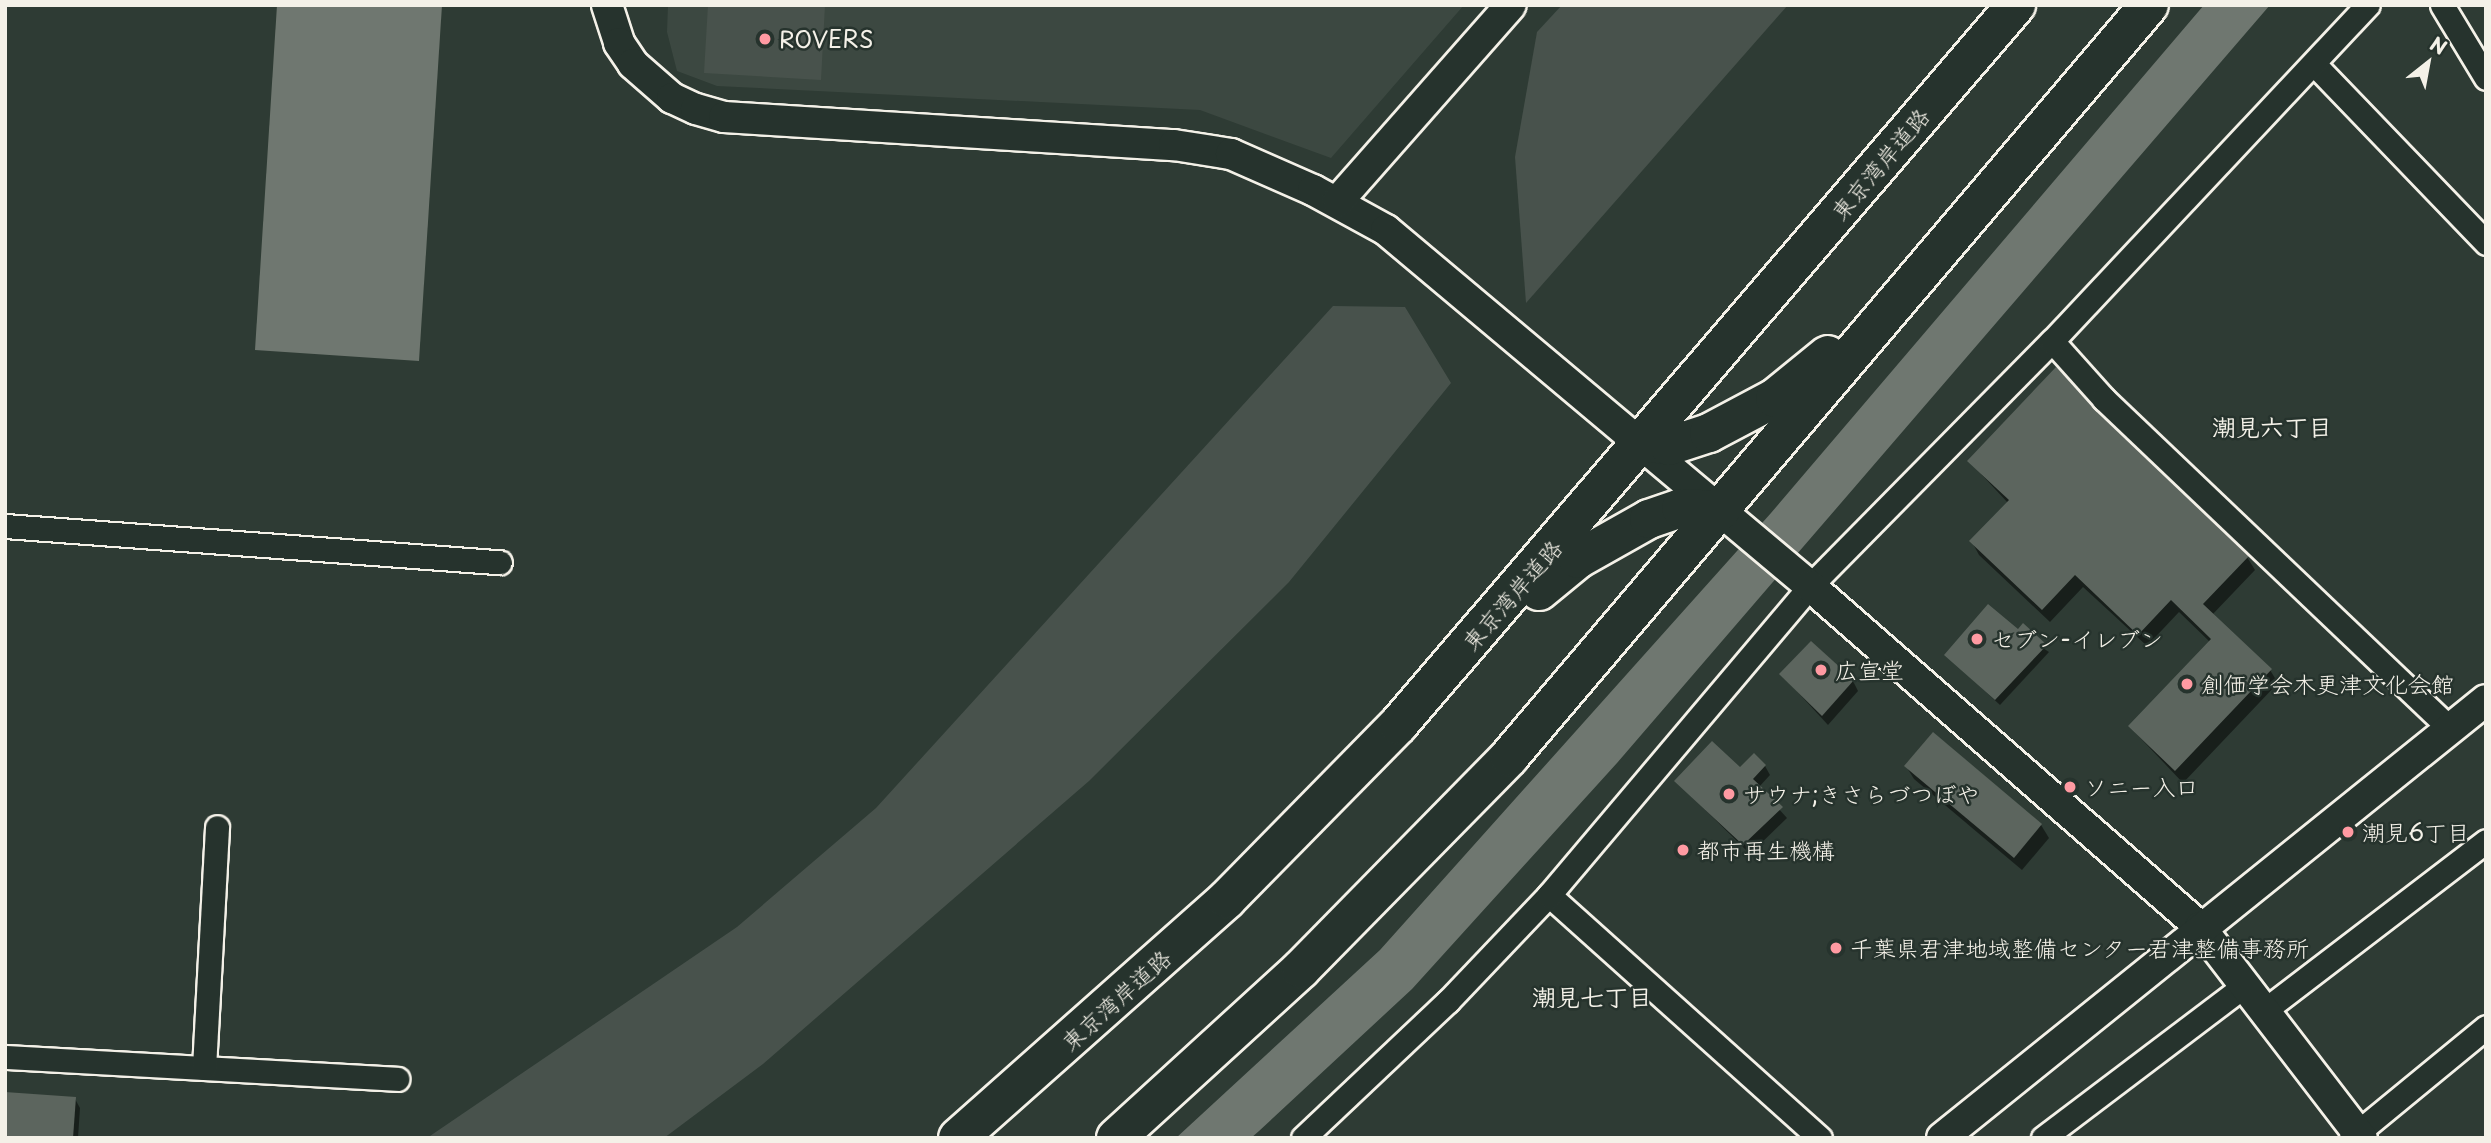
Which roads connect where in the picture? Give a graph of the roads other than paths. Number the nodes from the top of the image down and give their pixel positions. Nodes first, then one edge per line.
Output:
1 (607, 5) edge
2 (1511, 5) edge
3 (2016, 5) edge
4 (2149, 5) edge
5 (2367, 5) edge
6 (2442, 5) edge
7 (2315, 65) junction
8 (2486, 78) edge
9 (1338, 201) junction
10 (1967, 219) junction
11 (2486, 243) edge
12 (2052, 341) junction
13 (1642, 442) junction
14 (1721, 510) junction
15 (5, 526) edge
16 (500, 562) dead end
17 (1810, 586) junction
18 (2486, 700) edge
19 (1398, 725) junction
20 (2450, 729) junction
21 (217, 827) dead end
22 (2486, 841) edge
23 (1549, 895) junction
24 (2200, 927) junction
25 (2245, 985) junction
26 (2264, 1010) junction
27 (2486, 1027) edge
28 (5, 1057) edge
29 (204, 1069) junction
30 (397, 1079) dead end
31 (2357, 1136) edge
32 (958, 1138) edge
33 (1116, 1138) edge
34 (1303, 1138) edge
35 (1821, 1138) edge
36 (1942, 1138) edge
37 (2043, 1138) edge

1 - 9 street
2 - 9 street
3 - 13 highway, 東京湾岸道路
4 - 10 highway
5 - 7 street
6 - 8 street
7 - 11 street
7 - 12 street
9 - 13 street
10 - 13 highway
10 - 14 highway
12 - 17 street
12 - 20 street
13 - 14 street
13 - 19 highway, 東京湾岸道路
14 - 17 street
14 - 19 highway
14 - 33 highway
15 - 16 street
17 - 23 street
17 - 24 street
18 - 20 street
19 - 32 highway, 東京湾岸道路
20 - 24 street
21 - 29 street
22 - 26 street
23 - 34 street
23 - 35 street
24 - 25 street
24 - 36 street
25 - 26 street
25 - 37 street
26 - 31 street
27 - 31 street
28 - 29 street
29 - 30 street

